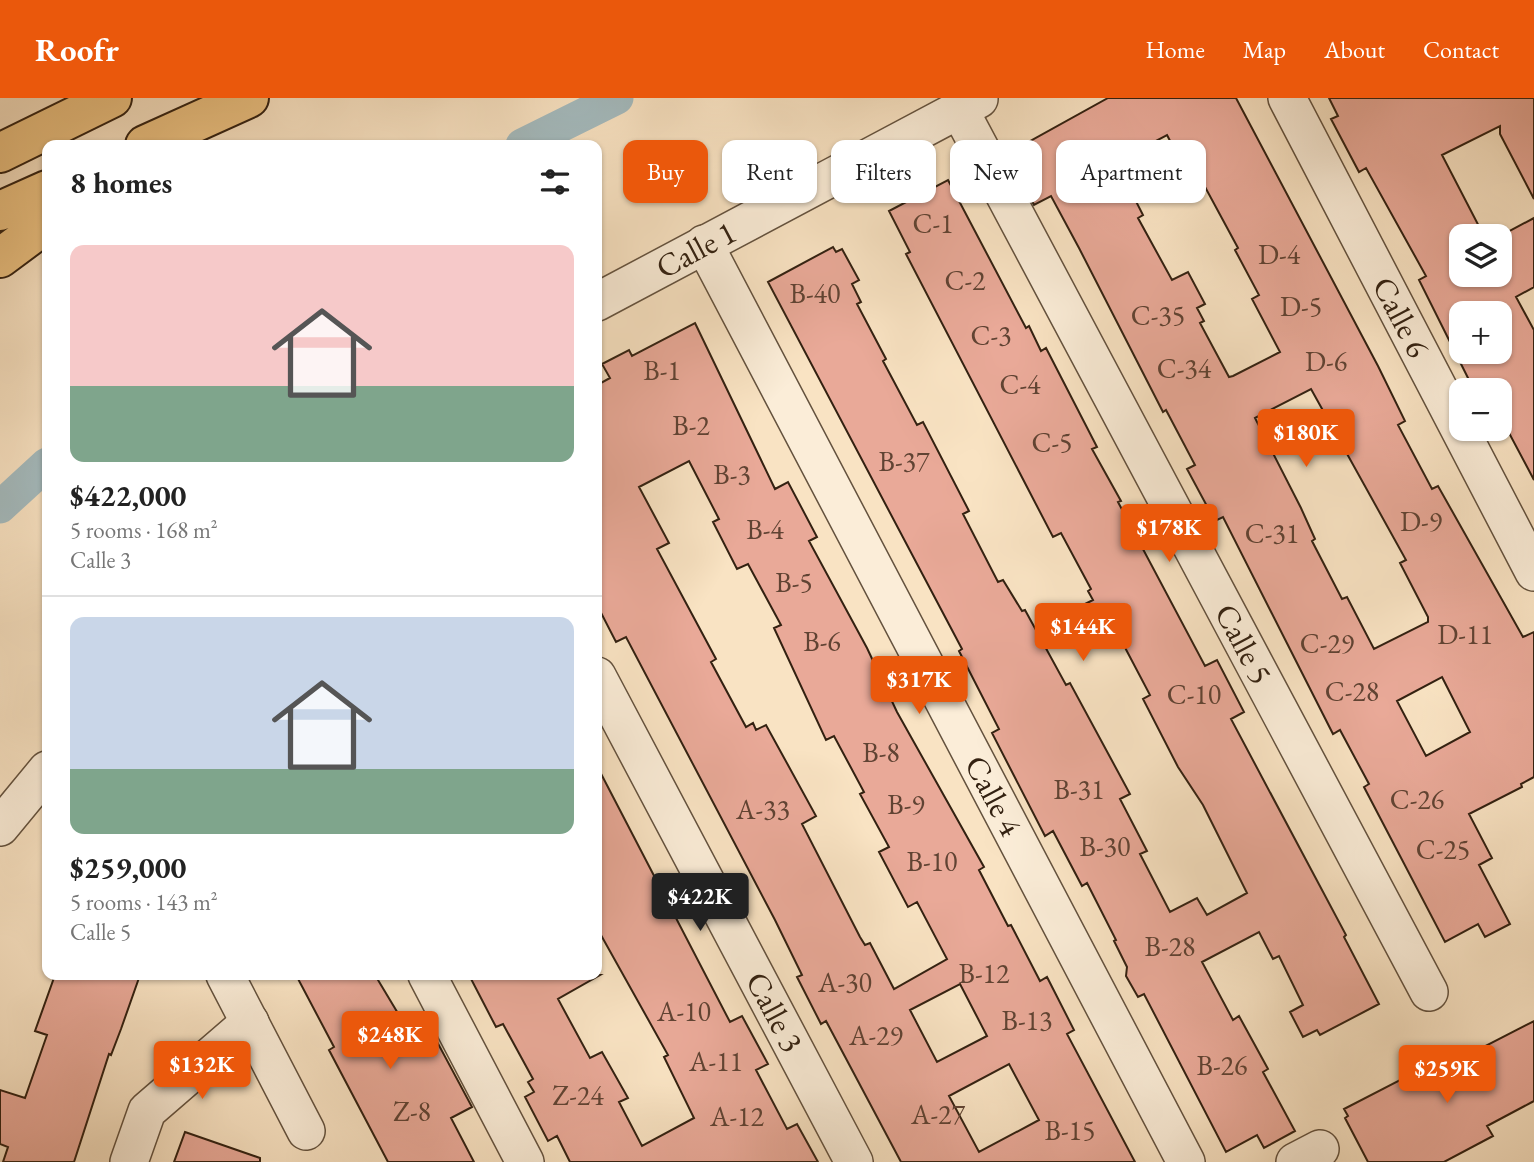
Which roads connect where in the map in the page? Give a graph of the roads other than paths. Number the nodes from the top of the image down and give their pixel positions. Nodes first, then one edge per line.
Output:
1 (112, 98) edge
2 (249, 98) edge
3 (263, 98) edge
4 (1287, 98) edge
5 (970, 104) edge
6 (156, 140) edge
7 (206, 140) edge
8 (0, 153) edge
9 (42, 192) edge
10 (0, 211) edge
11 (42, 227) edge
12 (704, 244) junction
13 (0, 258) edge
14 (602, 299) edge
15 (1534, 572) edge
16 (602, 685) edge
17 (42, 775) edge
18 (0, 827) edge
19 (228, 980) edge
20 (430, 980) edge
21 (1429, 992) dead end
22 (250, 1022) junction
23 (306, 1131) dead end
24 (129, 1162) edge
25 (525, 1162) edge
26 (854, 1162) edge
27 (1186, 1162) edge

1 - 8 highway
2 - 6 highway
3 - 7 highway
4 - 15 street, Calle 6
5 - 12 street, Calle 1
5 - 21 street, Calle 5
9 - 10 highway
11 - 13 highway
12 - 14 street, Calle 1
12 - 27 street, Calle 4
16 - 26 street, Calle 3
17 - 18 street
19 - 22 street
20 - 25 street
22 - 23 street
22 - 24 street

